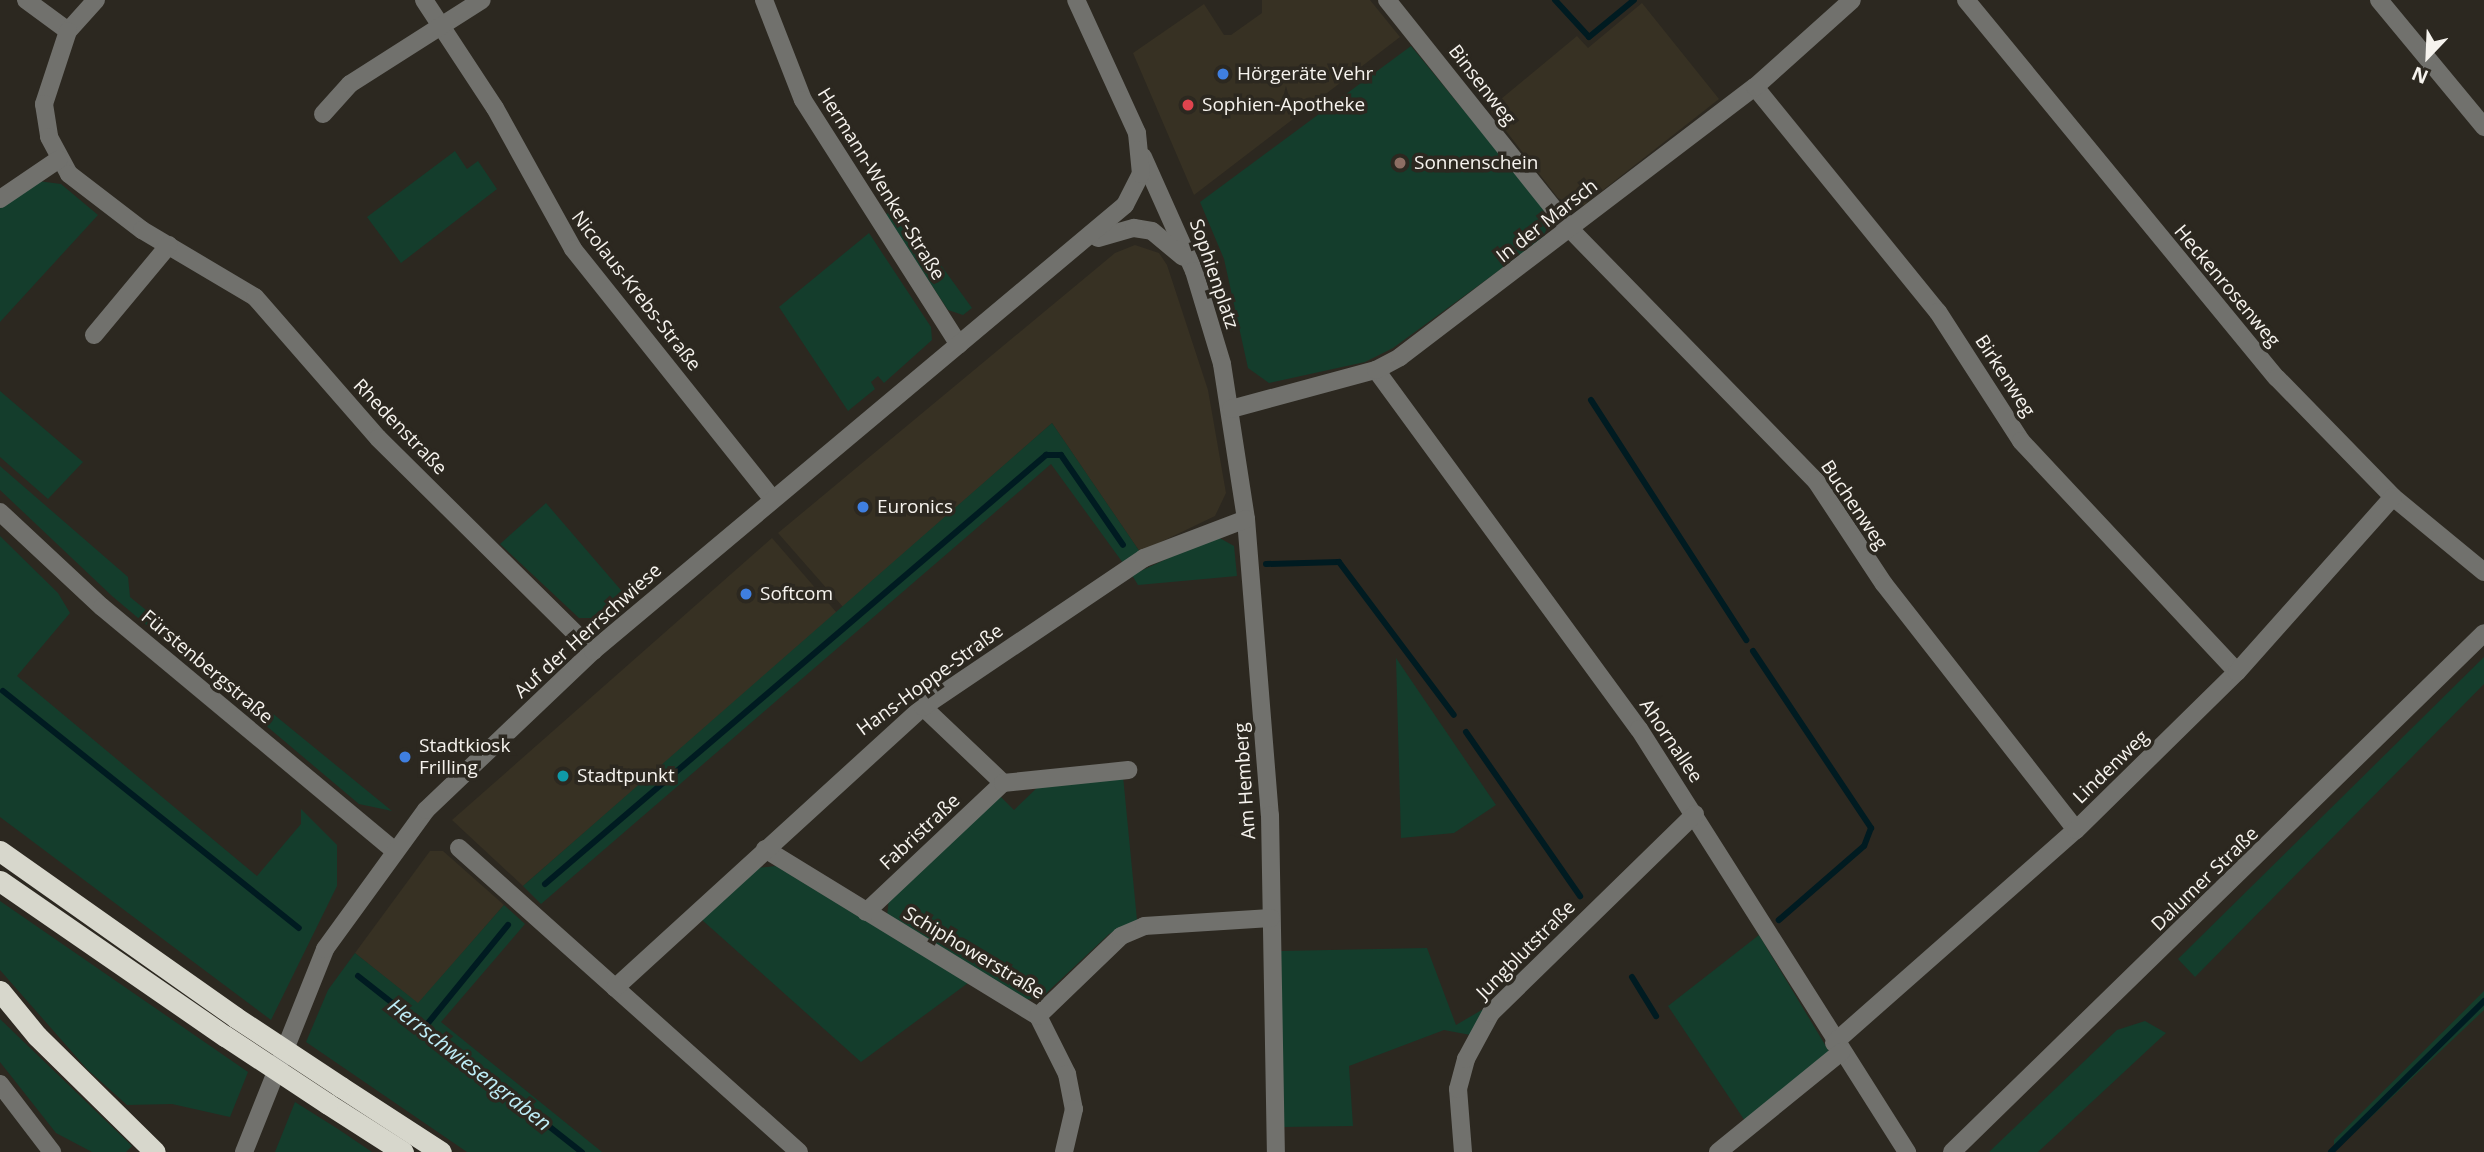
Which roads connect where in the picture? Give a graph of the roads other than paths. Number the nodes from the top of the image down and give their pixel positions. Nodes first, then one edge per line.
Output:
1 (26, 0) edge
2 (96, 0) edge
3 (425, 0) edge
4 (482, 0) edge
5 (764, 0) edge
6 (1076, 0) edge
7 (1387, 0) edge
8 (1852, 0) edge
9 (1966, 0) edge
10 (2379, 0) edge
11 (440, 27) junction
12 (68, 31) junction
13 (1755, 87) junction
14 (323, 114) dead end
15 (2484, 127) edge
16 (1143, 158) junction
17 (59, 159) junction
18 (0, 199) edge
19 (1570, 229) junction
20 (1087, 243) junction
21 (169, 245) junction
22 (1194, 271) junction
23 (94, 335) dead end
24 (959, 345) junction
25 (1376, 370) junction
26 (1231, 409) junction
27 (2393, 497) junction
28 (772, 498) junction
29 (0, 512) edge
30 (1246, 519) junction
31 (2484, 572) edge
32 (2484, 633) edge
33 (593, 651) junction
34 (2238, 672) junction
35 (923, 707) junction
36 (1128, 769) dead end
37 (1003, 783) junction
38 (1695, 814) junction
39 (2076, 830) junction
40 (459, 848) dead end
41 (392, 849) junction
42 (765, 849) junction
43 (0, 851) edge
44 (0, 881) edge
45 (866, 912) junction
46 (1271, 918) junction
47 (615, 988) junction
48 (0, 991) edge
49 (1038, 1016) junction
50 (1837, 1047) junction
51 (0, 1084) edge
52 (335, 1096) junction
53 (52, 1152) edge
54 (155, 1152) edge
55 (244, 1152) edge
56 (403, 1152) edge
57 (442, 1152) edge
58 (799, 1152) edge
59 (1064, 1152) edge
60 (1276, 1152) edge
61 (1463, 1152) edge
62 (1718, 1152) edge
63 (1907, 1152) edge
64 (1952, 1152) edge

1 - 12 street
2 - 12 street
3 - 11 street, Nicolaus-Krebs-Straße
4 - 11 street
5 - 24 street, Hermann-Wenker-Straße
6 - 16 street, Sophienplatz
7 - 19 street, Binsenweg
8 - 13 street, In der Marsch
9 - 27 street, Heckenrosenweg
10 - 15 street
11 - 14 street
11 - 28 street, Nicolaus-Krebs-Straße
12 - 17 street
13 - 19 street, In der Marsch
13 - 34 street, Birkenweg
16 - 20 street, Auf der Herrschwiese
16 - 22 street, Sophienplatz
17 - 18 street
17 - 21 street, Rhedenstraße
19 - 25 street, In der Marsch
19 - 39 street, Buchenweg
20 - 22 street, Auf der Herrschwiese
20 - 24 street, Auf der Herrschwiese
21 - 23 street
21 - 33 street, Rhedenstraße
22 - 26 street, Sophienplatz
24 - 28 street, Auf der Herrschwiese
25 - 26 street, In der Marsch
25 - 38 street, Ahornallee
26 - 30 street, Am Hemberg
27 - 31 street, Heckenrosenweg
27 - 34 street, Lindenweg
28 - 33 street, Auf der Herrschwiese
29 - 41 street, Fürstenbergstraße
30 - 35 street, Hans-Hoppe-Straße
30 - 46 street, Am Hemberg
32 - 64 street, Dalumer Straße
33 - 41 street, Auf der Herrschwiese
34 - 39 street, Lindenweg
35 - 37 street
35 - 42 street, Hans-Hoppe-Straße
36 - 37 street
37 - 45 street, Fabristraße
38 - 50 street, Ahornallee
38 - 61 street, Jungblutstraße
39 - 50 street, Lindenweg
40 - 47 street
41 - 55 street, Auf der Herrschwiese
42 - 45 street, Schiphowerstraße
42 - 47 street, Hans-Hoppe-Straße
43 - 52 highway, bridge
44 - 52 highway, bridge
45 - 49 street, Schiphowerstraße
46 - 49 street
46 - 60 street, Am Hemberg
47 - 58 street
48 - 54 highway
49 - 59 street, Schiphowerstraße
50 - 62 street
50 - 63 street, Ahornallee
51 - 53 street
52 - 56 highway
52 - 57 highway

